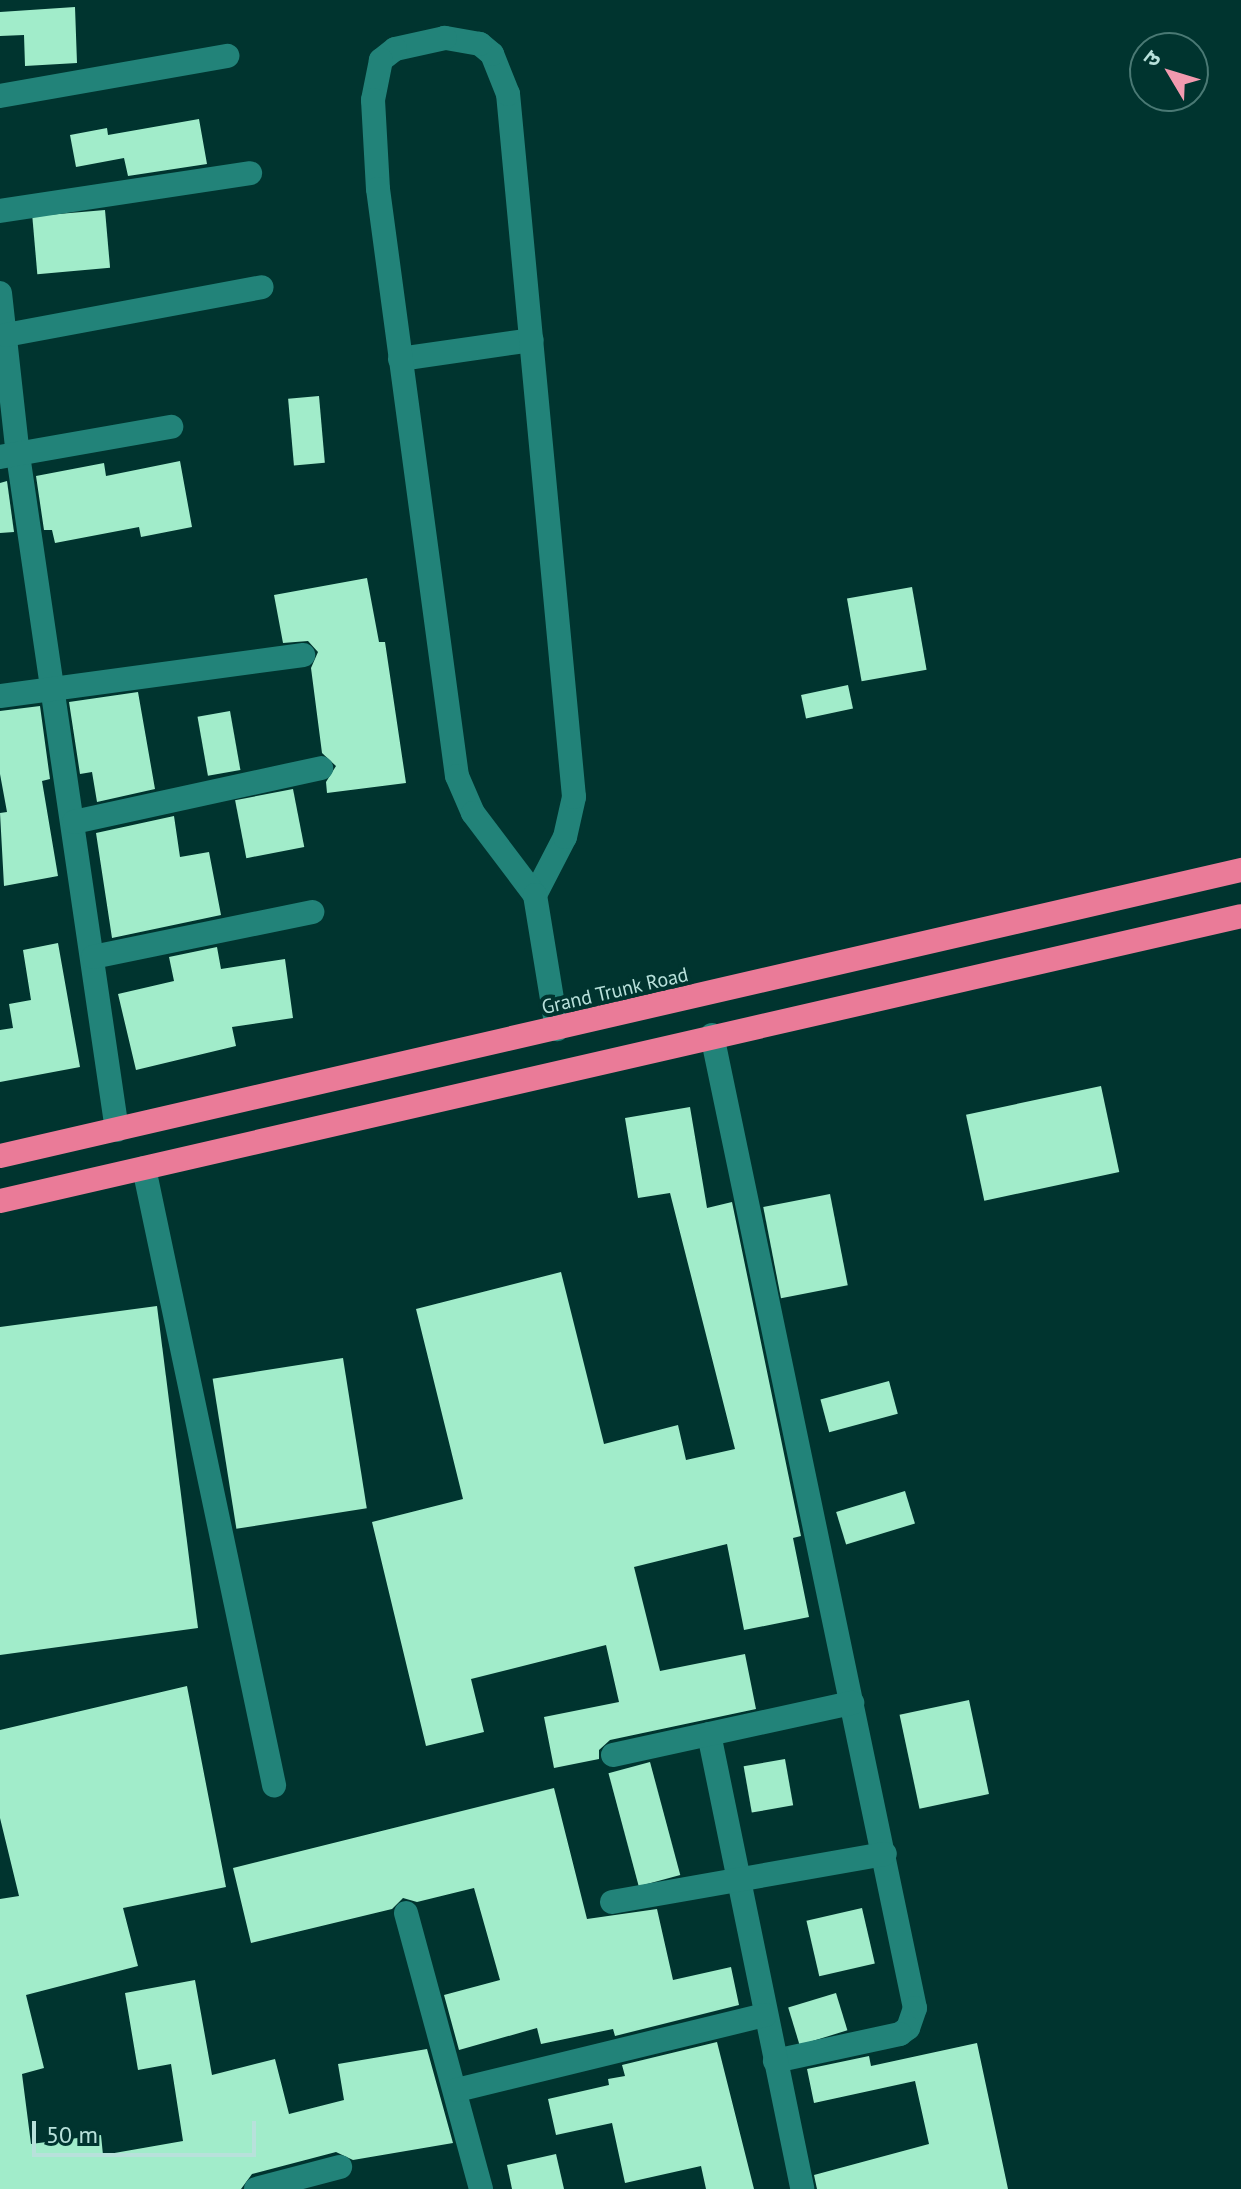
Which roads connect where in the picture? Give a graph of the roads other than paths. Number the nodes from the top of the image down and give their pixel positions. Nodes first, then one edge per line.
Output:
1 (228, 56) dead end
2 (0, 96) edge
3 (250, 173) dead end
4 (0, 211) edge
5 (262, 287) dead end
6 (2, 314) edge
7 (532, 340) junction
8 (400, 359) junction
9 (171, 427) dead end
10 (9, 456) edge
11 (303, 655) dead end
12 (55, 689) junction
13 (0, 696) edge
14 (321, 768) dead end
15 (74, 822) junction
16 (1241, 870) edge
17 (535, 895) junction
18 (312, 912) dead end
19 (1241, 916) edge
20 (93, 957) junction
21 (557, 1029) junction
22 (712, 1035) junction
23 (117, 1130) junction
24 (0, 1156) edge
25 (144, 1168) junction
26 (0, 1201) edge
27 (852, 1703) junction
28 (709, 1734) junction
29 (613, 1755) dead end
30 (274, 1785) dead end
31 (885, 1854) junction
32 (739, 1882) junction
33 (612, 1902) dead end
34 (406, 1913) dead end
35 (765, 2015) junction
36 (775, 2061) junction
37 (457, 2090) junction
38 (340, 2167) dead end
39 (259, 2189) edge
40 (481, 2189) edge
41 (802, 2189) edge

1 - 2 street
3 - 4 street
5 - 6 street
6 - 10 street
7 - 8 street
7 - 8 street
7 - 17 street
8 - 17 street
9 - 10 street
10 - 12 street
11 - 12 street
12 - 13 street
12 - 15 street
14 - 15 street
15 - 20 street
16 - 21 highway, Grand Trunk Road
17 - 21 street
18 - 20 street
19 - 22 highway
20 - 23 street
21 - 23 highway, Grand Trunk Road
22 - 25 highway
22 - 27 street
23 - 24 highway, Grand Trunk Road
25 - 26 highway
25 - 30 street
27 - 28 street
27 - 31 street
28 - 29 street
28 - 32 street
31 - 32 street
31 - 36 street
32 - 33 street
32 - 35 street
34 - 37 street
35 - 36 street
35 - 37 street
36 - 41 street
37 - 40 street
38 - 39 street

